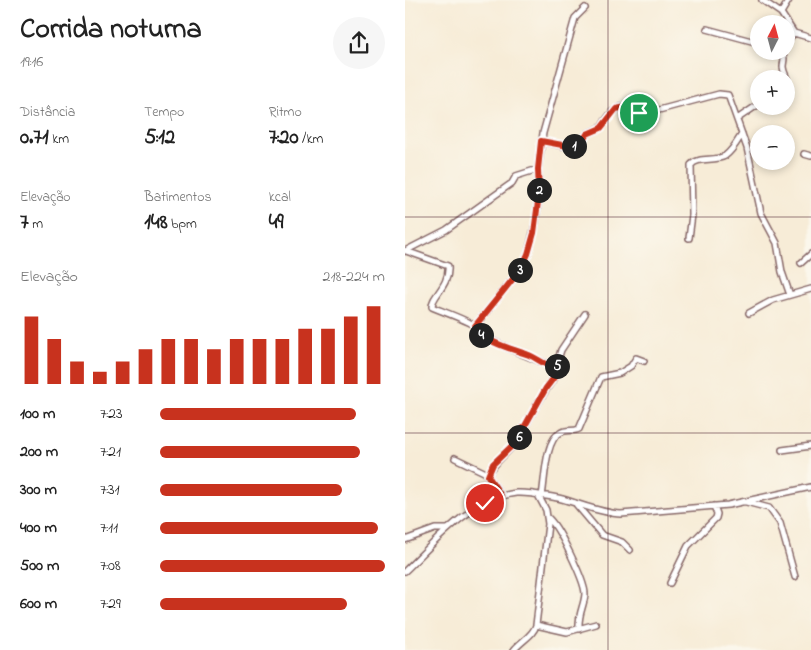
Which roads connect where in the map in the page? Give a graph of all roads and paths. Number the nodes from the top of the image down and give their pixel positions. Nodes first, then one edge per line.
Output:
1 (762, 0) edge
2 (789, 0) edge
3 (585, 8) dead end
4 (781, 13) joint
5 (707, 29) dead end
6 (795, 34) edge
7 (811, 38) edge
8 (750, 41) edge
9 (750, 110) edge
10 (737, 119) junction
11 (742, 134) junction
12 (541, 141) junction
13 (803, 154) dead end
14 (811, 156) edge
15 (538, 169) junction
16 (689, 238) dead end
17 (405, 251) edge
18 (811, 254) edge
19 (801, 263) dead end
20 (811, 289) edge
21 (790, 295) junction
22 (585, 314) dead end
23 (749, 314) dead end
24 (475, 326) junction
25 (645, 361) dead end
26 (557, 366) junction
27 (811, 446) edge
28 (782, 450) dead end
29 (455, 458) dead end
30 (488, 476) junction
31 (811, 482) edge
32 (811, 486) edge
33 (802, 488) junction
34 (501, 496) junction
35 (540, 496) junction
36 (745, 502) junction
37 (575, 503) junction
38 (714, 506) junction
39 (547, 517) junction
40 (448, 529) junction
41 (405, 540) edge
42 (631, 550) dead end
43 (405, 571) edge
44 (795, 577) dead end
45 (670, 583) dead end
46 (596, 624) dead end
47 (536, 625) junction
48 (579, 629) junction
49 (514, 650) edge

1 - 4 street
2 - 4 street
3 - 12 street
5 - 8 street
6 - 7 street
9 - 10 street
10 - 11 street
10 - 12 street
11 - 16 street
11 - 21 street
12 - 15 street
13 - 14 street
15 - 17 street
15 - 24 street
17 - 24 street
18 - 19 street
20 - 21 street
21 - 23 street
22 - 26 street
24 - 26 street
25 - 35 street
26 - 30 street
27 - 28 street
29 - 30 street
30 - 34 street
31 - 33 street
32 - 33 street
33 - 36 street
34 - 35 street
34 - 40 street
35 - 37 street
35 - 39 street
36 - 38 street
36 - 44 street
37 - 38 street
37 - 42 street
38 - 45 street
39 - 47 street
39 - 48 street
40 - 41 street
40 - 43 street
46 - 48 street
47 - 48 street
47 - 49 street

